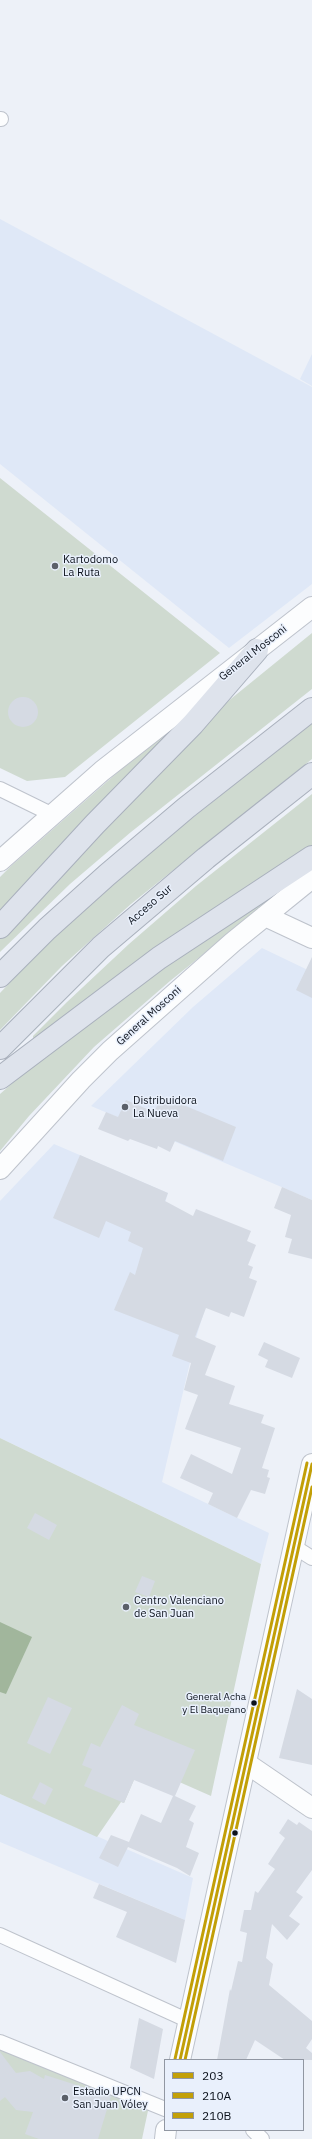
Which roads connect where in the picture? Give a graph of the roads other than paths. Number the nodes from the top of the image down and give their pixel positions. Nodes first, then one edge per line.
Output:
1 (312, 607) edge
2 (312, 624) edge
3 (257, 650) junction
4 (223, 689) junction
5 (195, 699) junction
6 (312, 709) edge
7 (312, 774) edge
8 (0, 789) edge
9 (51, 814) junction
10 (312, 857) edge
11 (0, 861) edge
12 (312, 878) edge
13 (265, 916) junction
14 (0, 927) edge
15 (312, 938) edge
16 (0, 976) edge
17 (0, 1048) edge
18 (0, 1078) edge
19 (0, 1169) edge
20 (312, 1464) edge
21 (293, 1546) junction
22 (312, 1558) edge
23 (246, 1763) junction
24 (312, 1808) edge
25 (0, 1935) edge
26 (189, 2021) junction
27 (0, 2042) edge
28 (183, 2058) edge
29 (164, 2109) edge
30 (254, 2131) edge
31 (262, 2139) edge

1 - 3 street, General Mosconi
2 - 4 street, General Mosconi
3 - 4 highway
3 - 5 street, General Mosconi
4 - 5 street, General Mosconi
4 - 14 highway
5 - 9 street, General Mosconi
6 - 16 highway
7 - 17 highway, Acceso Sur
8 - 9 street
9 - 11 street, General Mosconi
10 - 18 highway
12 - 13 street, General Mosconi
13 - 15 street
13 - 19 street, General Mosconi
20 - 21 street
21 - 22 street
21 - 23 street
23 - 24 street
23 - 26 street
25 - 26 street
26 - 28 street
27 - 29 street
30 - 31 street

